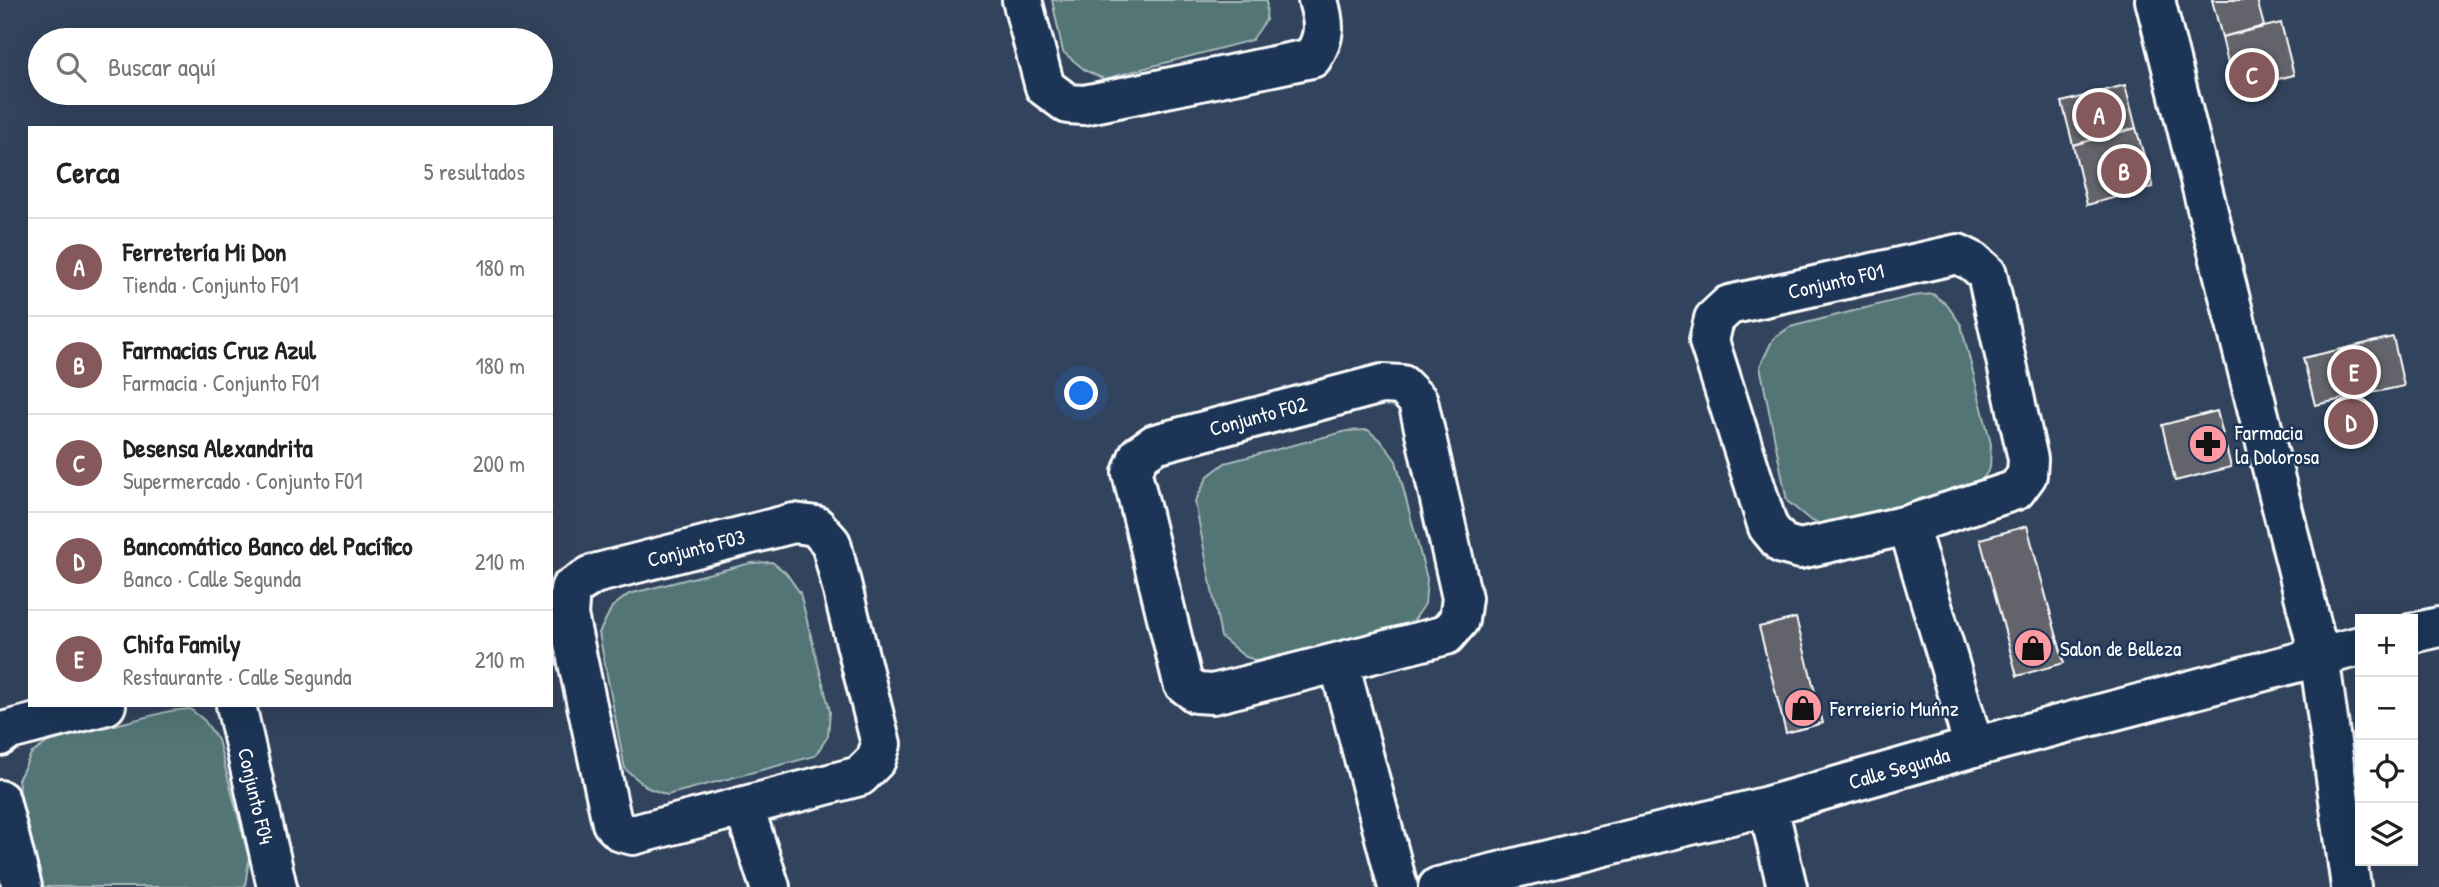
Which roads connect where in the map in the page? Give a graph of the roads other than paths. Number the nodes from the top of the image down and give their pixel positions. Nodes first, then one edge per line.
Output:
1 (1022, 0) edge
2 (1318, 0) edge
3 (2155, 0) edge
4 (1908, 525) junction
5 (2439, 627) edge
6 (2418, 632) edge
7 (2355, 647) edge
8 (2319, 656) junction
9 (1339, 663) junction
10 (98, 707) edge
11 (236, 707) edge
12 (0, 736) edge
13 (1974, 747) junction
14 (0, 800) edge
15 (1768, 806) junction
16 (744, 807) junction
17 (22, 887) edge
18 (277, 887) edge
19 (769, 887) edge
20 (1398, 887) edge
21 (1438, 887) edge
22 (1787, 887) edge
23 (2351, 887) edge

1 - 2 street
3 - 8 street
4 - 4 street, Conjunto F01
4 - 13 street
5 - 6 street
7 - 8 street, Calle Segunda
8 - 13 street, Calle Segunda
8 - 23 street
9 - 9 street, Conjunto F02
9 - 20 street
10 - 12 street
11 - 18 street, Conjunto F04
13 - 15 street, Calle Segunda
14 - 17 street
15 - 21 street, Calle Segunda
15 - 22 street
16 - 16 street, Conjunto F03
16 - 19 street

